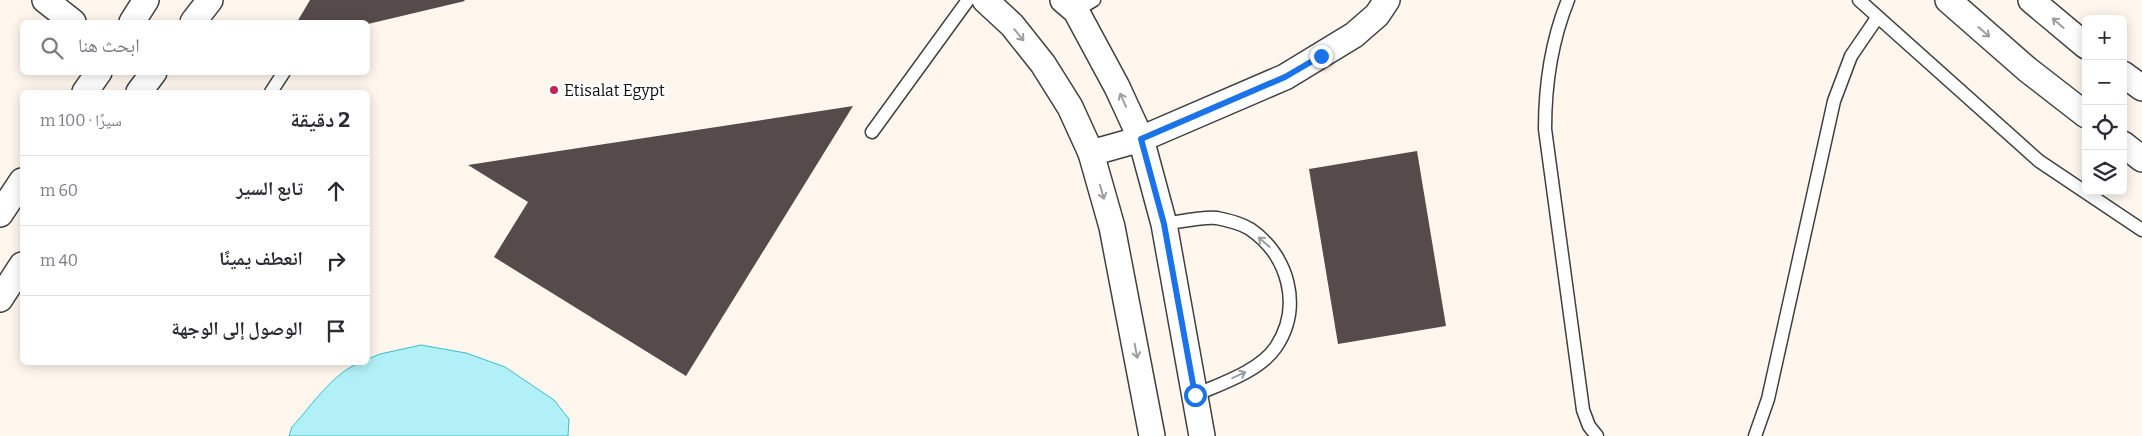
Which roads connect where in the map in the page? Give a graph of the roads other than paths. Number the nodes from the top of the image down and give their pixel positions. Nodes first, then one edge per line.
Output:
1 (45, 0) edge
2 (146, 0) edge
3 (210, 0) edge
4 (968, 0) edge
5 (985, 0) edge
6 (1387, 0) edge
7 (1568, 0) edge
8 (1859, 0) edge
9 (1948, 0) edge
10 (2031, 0) edge
11 (1078, 4) edge
12 (1877, 18) junction
13 (70, 20) edge
14 (133, 20) edge
15 (195, 20) edge
16 (2082, 43) edge
17 (97, 75) edge
18 (152, 75) edge
19 (282, 75) edge
20 (2127, 77) edge
21 (2142, 88) edge
22 (86, 90) edge
23 (140, 90) edge
24 (272, 90) edge
25 (2082, 112) edge
26 (872, 132) dead end
27 (1141, 139) junction
28 (2127, 147) edge
29 (1091, 153) junction
30 (2142, 159) edge
31 (20, 184) edge
32 (0, 214) edge
33 (1164, 224) junction
34 (2142, 230) edge
35 (20, 268) edge
36 (0, 299) edge
37 (1195, 395) junction
38 (1152, 436) edge
39 (1202, 436) edge
40 (1597, 436) edge
41 (1755, 436) edge

1 - 13 street
2 - 14 street
3 - 15 street
4 - 26 lane
5 -> 29 street
6 - 27 street
7 - 40 lane
8 - 12 lane
9 -> 25 street
16 -> 10 street
27 -> 11 street
12 - 34 lane
12 - 41 lane
17 - 22 street
18 - 23 street
19 - 24 lane
20 - 21 street
27 - 29 street
27 - 33 street
28 - 30 street
29 -> 38 street
31 - 32 street
33 - 37 street
37 -> 33 lane
35 - 36 street
37 - 39 street

